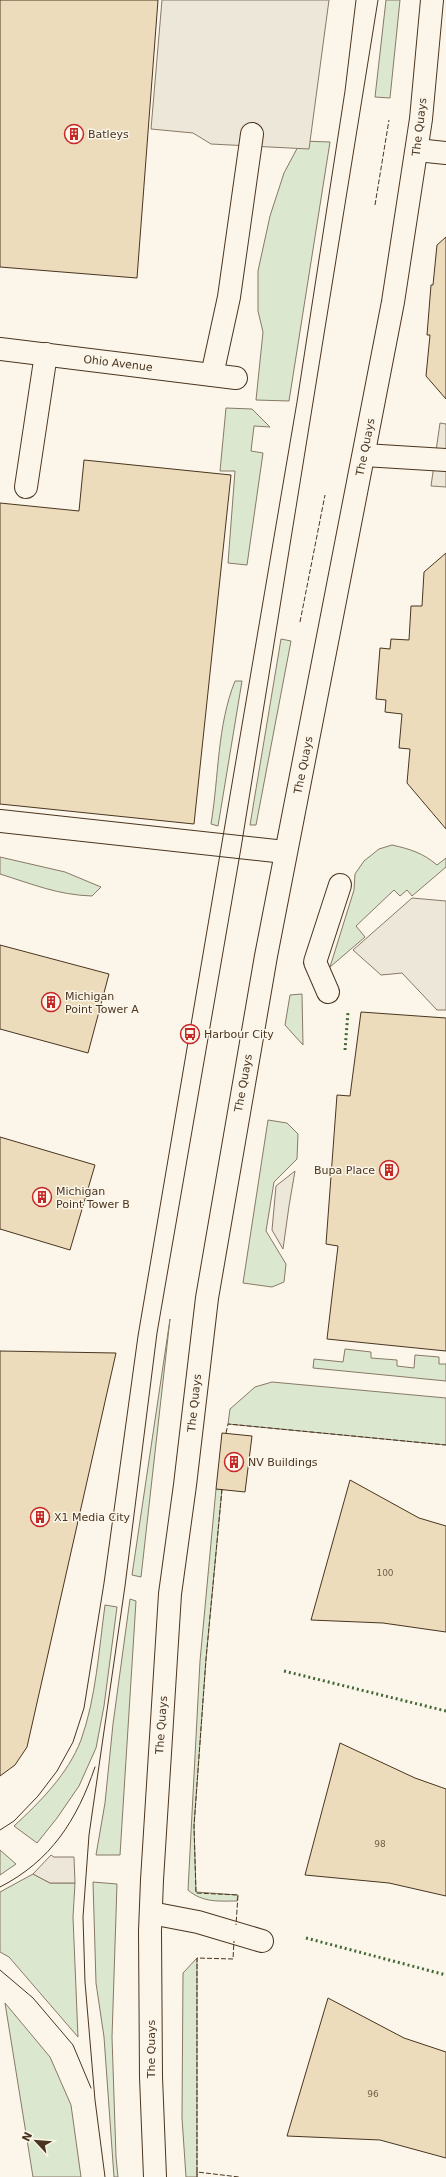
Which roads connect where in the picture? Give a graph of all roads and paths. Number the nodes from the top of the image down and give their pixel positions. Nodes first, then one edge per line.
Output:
1 (432, 0) edge
2 (252, 134) dead end
3 (417, 150) junction
4 (446, 153) edge
5 (0, 349) edge
6 (46, 354) junction
7 (212, 375) junction
8 (236, 378) dead end
9 (364, 455) junction
10 (446, 460) edge
11 (26, 487) dead end
12 (0, 821) edge
13 (285, 852) junction
14 (340, 885) dead end
15 (328, 992) dead end
16 (151, 1913) junction
17 (262, 1941) dead end
18 (155, 2177) edge

1 - 3 street, The Quays
2 - 7 street
3 - 4 street
3 - 9 street, The Quays
5 - 6 street, Ohio Avenue
6 - 7 street, Ohio Avenue
6 - 11 street
7 - 8 street, Ohio Avenue
9 - 10 street
9 - 13 street, The Quays
12 - 13 street
13 - 16 street, The Quays
14 - 15 street
16 - 17 street
16 - 18 street, The Quays

